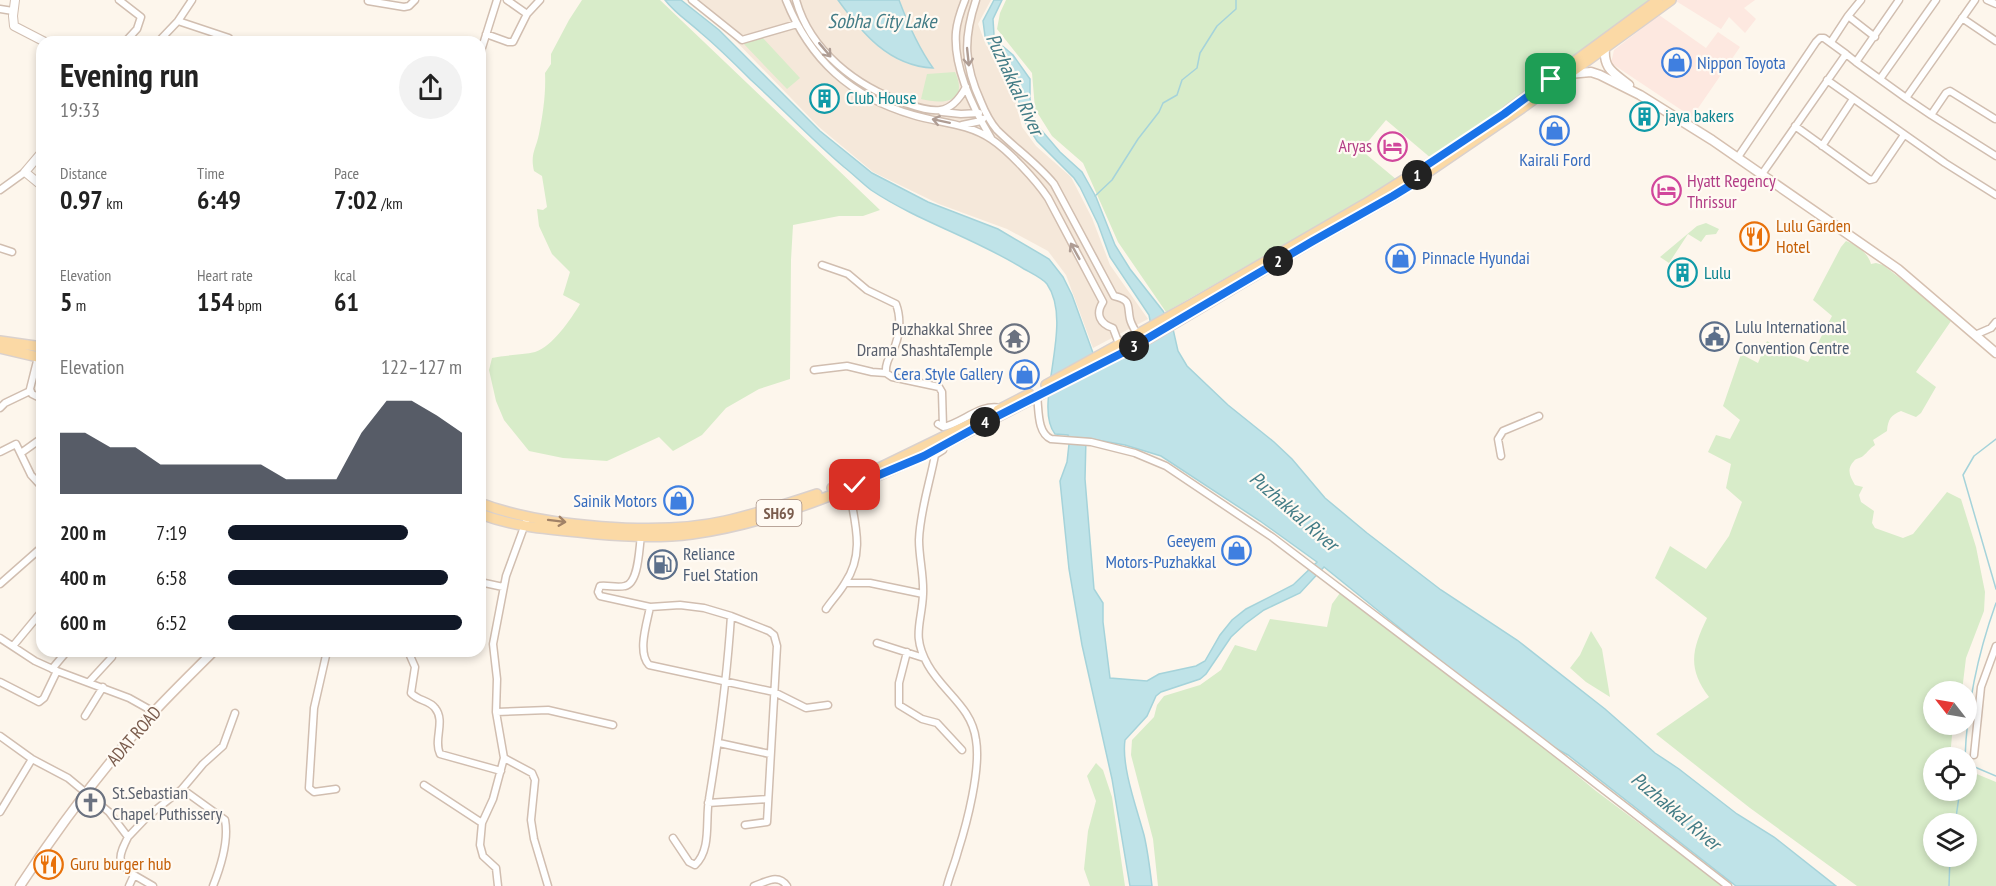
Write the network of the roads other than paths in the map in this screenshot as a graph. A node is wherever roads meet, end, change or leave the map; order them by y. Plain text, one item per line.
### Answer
1 (15, 0) edge
2 (119, 0) edge
3 (192, 0) edge
4 (415, 0) edge
5 (497, 0) edge
6 (507, 0) edge
7 (540, 0) edge
8 (693, 0) edge
9 (786, 0) edge
10 (796, 0) edge
11 (965, 0) edge
12 (976, 0) edge
13 (1658, 0) edge
14 (1671, 0) edge
15 (1861, 0) edge
16 (1899, 0) edge
17 (1936, 0) edge
18 (1976, 0) edge
19 (1987, 0) edge
20 (368, 1) edge
21 (1996, 4) edge
22 (0, 9) edge
23 (13, 11) junction
24 (528, 14) junction
25 (1848, 16) junction
26 (1962, 18) junction
27 (178, 21) junction
28 (797, 24) junction
29 (486, 34) joint
30 (131, 36) edge
31 (164, 36) edge
32 (223, 36) edge
33 (1875, 37) junction
34 (36, 38) edge
35 (1996, 40) edge
36 (1831, 42) junction
37 (1605, 47) junction
38 (1846, 54) junction
39 (1856, 62) junction
40 (1569, 74) junction
41 (1880, 79) junction
42 (1827, 80) junction
43 (966, 87) junction
44 (1640, 95) junction
45 (1906, 98) junction
46 (1853, 99) junction
47 (941, 112) junction
48 (978, 113) junction
49 (987, 115) junction
50 (1930, 115) junction
51 (1995, 119) edge
52 (981, 121) junction
53 (961, 125) junction
54 (1796, 126) junction
55 (1904, 135) junction
56 (991, 139) junction
57 (1822, 146) junction
58 (1996, 156) edge
59 (1738, 157) junction
60 (36, 159) edge
61 (25, 172) junction
62 (1762, 174) junction
63 (1417, 176) junction
64 (36, 181) edge
65 (0, 190) edge
66 (1996, 195) edge
67 (0, 248) edge
68 (12, 252) dead end
69 (822, 265) dead end
70 (1996, 322) edge
71 (1143, 334) junction
72 (1975, 335) junction
73 (0, 341) edge
74 (1119, 344) junction
75 (36, 346) edge
76 (0, 348) edge
77 (1996, 353) edge
78 (36, 357) edge
79 (1101, 359) junction
80 (36, 369) edge
81 (814, 370) dead end
82 (886, 373) junction
83 (30, 391) junction
84 (1037, 393) junction
85 (36, 395) edge
86 (0, 408) edge
87 (1001, 408) junction
88 (1013, 410) junction
89 (1539, 416) dead end
90 (36, 442) edge
91 (0, 452) edge
92 (21, 453) junction
93 (1501, 456) dead end
94 (36, 480) edge
95 (849, 488) junction
96 (486, 505) edge
97 (486, 516) edge
98 (528, 516) junction
99 (524, 527) junction
100 (641, 536) junction
101 (36, 551) edge
102 (486, 583) edge
103 (845, 583) junction
104 (0, 584) edge
105 (503, 587) junction
106 (923, 594) junction
107 (650, 607) junction
108 (826, 609) dead end
109 (731, 616) junction
110 (36, 618) edge
111 (0, 638) edge
112 (877, 643) dead end
113 (13, 646) junction
114 (1996, 646) edge
115 (907, 652) junction
116 (63, 657) edge
117 (112, 657) dead end
118 (208, 657) edge
119 (326, 657) edge
120 (411, 657) edge
121 (924, 658) junction
122 (55, 670) junction
123 (0, 682) edge
124 (89, 682) junction
125 (726, 682) junction
126 (103, 687) junction
127 (774, 692) junction
128 (828, 705) dead end
129 (154, 712) junction
130 (495, 712) junction
131 (235, 713) dead end
132 (85, 716) dead end
133 (613, 725) dead end
134 (0, 736) edge
135 (719, 742) junction
136 (1975, 747) edge
137 (962, 750) dead end
138 (770, 754) junction
139 (504, 758) junction
140 (32, 759) junction
141 (501, 771) junction
142 (424, 785) dead end
143 (182, 789) junction
144 (336, 789) dead end
145 (86, 794) junction
146 (768, 799) junction
147 (708, 803) junction
148 (0, 812) edge
149 (482, 823) junction
150 (745, 825) dead end
151 (128, 837) junction
152 (673, 838) dead end
153 (134, 875) junction
154 (20, 886) edge
155 (129, 886) edge
156 (153, 886) edge
157 (213, 886) edge
158 (498, 886) edge
159 (548, 886) edge
160 (754, 886) edge
161 (787, 886) edge
162 (947, 886) edge
163 (1728, 886) edge

1 - 23 street
2 - 30 street
3 - 27 street
4 - 20 street
5 - 29 street
6 - 24 street
7 - 24 street
8 - 28 street
9 - 28 street
10 -> 47 street
11 - 43 street
12 -> 49 street
13 - 63 main road
14 - 37 main road
15 - 25 street
16 - 33 street
17 - 41 street
18 - 26 street
19 - 21 street
22 - 23 street
23 - 34 street
24 - 29 street
25 - 33 street
25 - 36 street
26 - 35 street
26 - 45 street
27 - 31 street
27 - 32 street
53 -> 28 street
33 - 39 street
36 - 38 street
36 - 59 street
37 - 40 main road
37 - 44 main road
38 - 39 street
38 - 42 street
39 - 41 street
40 - 44 main road
40 - 63 main road
41 - 45 street
42 - 46 street
42 - 54 street
43 - 47 street
43 - 48 street
44 - 59 main road
45 - 50 street
46 - 55 street
46 - 57 street
47 - 48 street
48 - 49 street
48 - 52 street
49 - 52 street
49 - 71 street
50 - 51 street
50 - 58 street
52 - 53 street
52 - 56 street
53 - 56 street
54 - 57 street
54 - 62 street
55 - 57 street
55 - 66 street
74 -> 56 street
59 - 62 main road
60 - 61 street
61 - 64 street
61 - 65 street
62 - 72 main road
63 - 71 main road
67 - 68 street
69 - 82 street
70 - 72 street
71 - 74 main road
71 - 79 main road
72 - 77 main road
73 - 75 main road
74 - 79 main road
76 - 78 main road
79 - 84 main road
79 - 84 main road
80 - 83 street
81 - 82 street
82 - 87 street
83 - 85 street
83 - 86 street
84 - 87 main road
84 - 88 main road
84 - 163 street
98 -> 87 main road
88 - 95 main road, SH69
88 - 106 street
89 - 93 street
90 - 92 street
91 - 92 street
92 - 94 street
95 - 100 main road, SH69
95 - 103 street
96 - 98 main road
97 - 99 main road, SH69
98 - 99 street
99 - 100 main road, SH69
99 - 105 street
100 - 107 street
101 - 104 street
102 - 105 street
103 - 106 street
103 - 108 street
105 - 130 street
106 - 121 street
107 - 109 street
107 - 125 street
109 - 125 street
109 - 127 street
110 - 113 street
111 - 113 street
112 - 115 street
113 - 122 street
114 - 136 street
115 - 121 street
115 - 137 street
116 - 122 street
117 - 124 street
118 - 129 main road, ADAT ROAD
119 - 144 street
120 - 141 street
121 - 162 street
122 - 123 street
122 - 124 street
124 - 126 street
125 - 127 street
125 - 135 street
126 - 129 street
126 - 132 street
127 - 128 street
127 - 138 street
129 - 145 main road, ADAT ROAD
130 - 133 street
130 - 139 street
131 - 143 street
134 - 140 street
135 - 138 street
135 - 147 street
138 - 146 street
139 - 141 street
139 - 159 street
140 - 145 street
140 - 148 street
141 - 149 street
142 - 149 street
143 - 151 street
143 - 157 street
145 - 151 street
145 - 154 main road, ADAT ROAD
146 - 147 street
146 - 150 street
147 - 152 street
149 - 158 street
151 - 153 street
153 - 155 street
153 - 156 street
160 - 161 street

